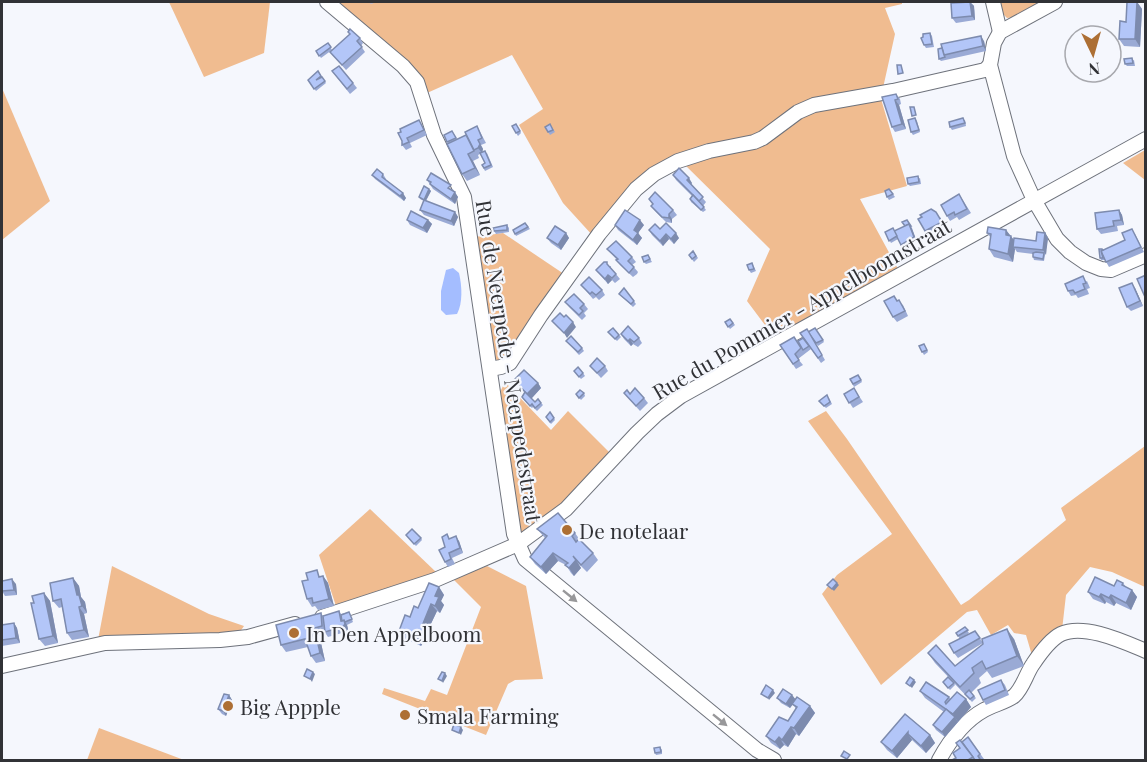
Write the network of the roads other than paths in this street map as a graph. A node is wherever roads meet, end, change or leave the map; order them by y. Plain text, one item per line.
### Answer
1 (327, 2) edge
2 (993, 2) edge
3 (1055, 2) edge
4 (1000, 32) junction
5 (990, 66) junction
6 (1146, 139) edge
7 (1034, 200) junction
8 (1146, 255) edge
9 (490, 369) junction
10 (518, 544) junction
11 (1146, 651) edge
12 (2, 666) edge
13 (774, 760) edge
14 (939, 760) edge

1 - 9 street, Rue de Neerpede - Neerpedestraat
2 - 4 street
3 - 4 street
4 - 5 street
5 - 7 street
5 - 9 street
6 - 7 street, Rue du Pommier - Appelboomstraat
7 - 8 street
7 - 10 street, Rue du Pommier - Appelboomstraat
9 - 10 street, Rue de Neerpede - Neerpedestraat
10 - 12 street, Rue du Pommier - Appelboomstraat
10 -> 13 street, Rue de Neerpede - Neerpedestraat
11 - 14 street

